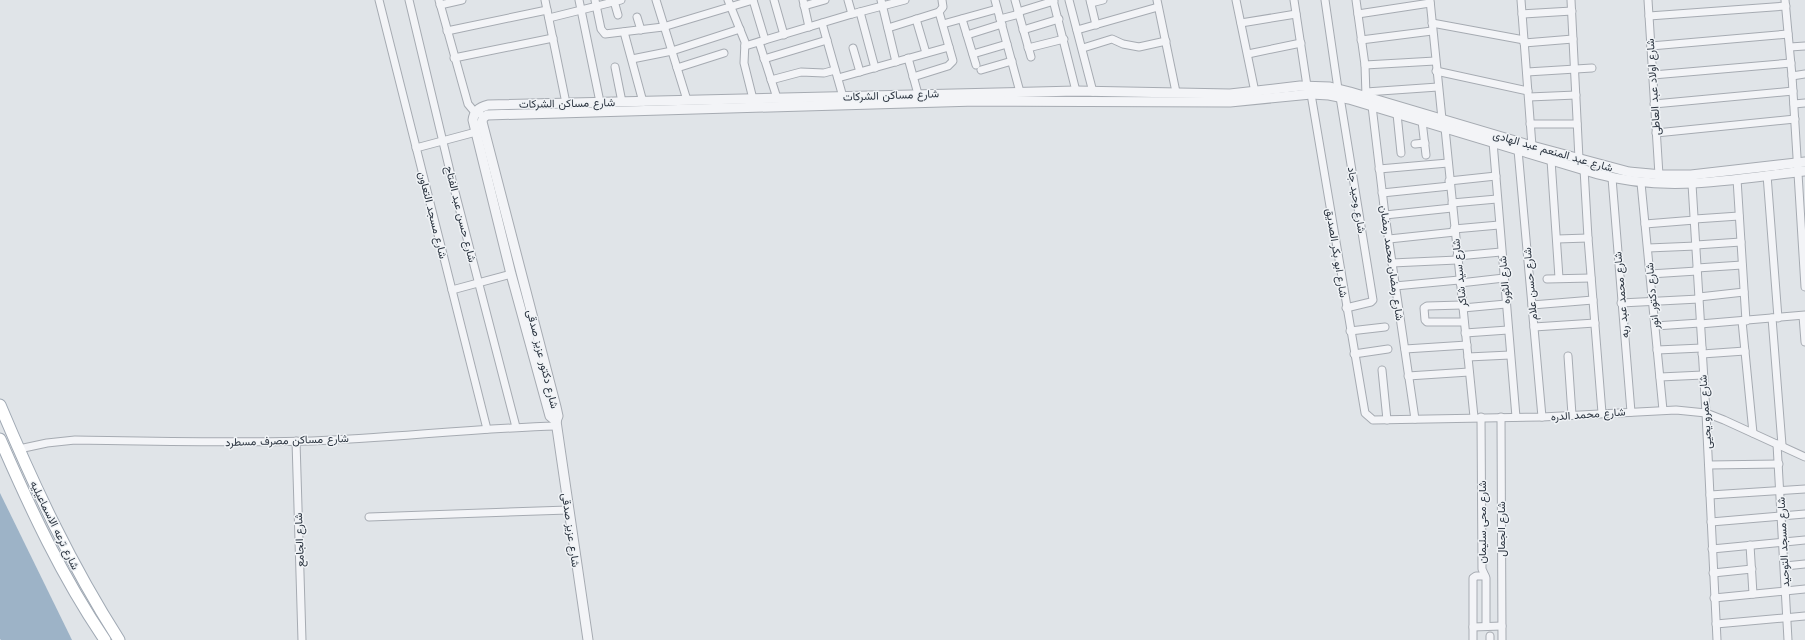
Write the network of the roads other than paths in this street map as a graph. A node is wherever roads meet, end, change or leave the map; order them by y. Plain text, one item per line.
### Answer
1 (379, 0) edge
2 (409, 0) edge
3 (462, 0) edge
4 (545, 0) edge
5 (579, 0) edge
6 (618, 0) edge
7 (656, 0) edge
8 (728, 0) edge
9 (753, 0) edge
10 (774, 0) edge
11 (825, 0) edge
12 (848, 0) edge
13 (905, 0) edge
14 (942, 0) edge
15 (995, 0) edge
16 (1015, 0) edge
17 (1054, 0) edge
18 (1069, 0) edge
19 (1103, 0) edge
20 (1236, 0) edge
21 (1294, 0) edge
22 (1325, 0) edge
23 (1356, 0) edge
24 (1521, 0) edge
25 (1571, 0) edge
26 (1648, 0) edge
27 (440, 2) edge
28 (1090, 2) edge
29 (1430, 2) edge
30 (596, 3) edge
31 (804, 3) edge
32 (881, 3) edge
33 (1786, 3) edge
34 (1157, 4) edge
35 (730, 8) junction
36 (581, 9) junction
37 (997, 9) junction
38 (862, 11) junction
39 (1572, 11) junction
40 (939, 12) junction
41 (1019, 13) junction
42 (548, 14) junction
43 (852, 14) junction
44 (1296, 14) junction
45 (1358, 14) junction
46 (1522, 14) junction
47 (618, 15) dead end
48 (1649, 16) junction
49 (637, 17) dead end
50 (916, 19) junction
51 (962, 19) junction
52 (1059, 19) junction
53 (1001, 22) junction
54 (822, 23) junction
55 (1241, 23) junction
56 (1432, 23) junction
57 (942, 24) junction
58 (1096, 24) junction
59 (663, 27) junction
60 (810, 27) junction
61 (888, 28) junction
62 (740, 29) junction
63 (641, 30) junction
64 (1023, 30) junction
65 (1078, 30) junction
66 (1432, 31) junction
67 (447, 32) junction
68 (624, 32) junction
69 (1788, 34) junction
70 (784, 35) junction
71 (967, 35) junction
72 (553, 38) junction
73 (1573, 38) junction
74 (1064, 39) junction
75 (826, 40) junction
76 (1361, 40) junction
77 (762, 41) junction
78 (1166, 41) junction
79 (1524, 41) junction
80 (1301, 43) junction
81 (1007, 44) junction
82 (745, 46) junction
83 (949, 46) junction
84 (1651, 46) junction
85 (1805, 46) edge
86 (1790, 47) junction
87 (853, 48) dead end
88 (1028, 48) junction
89 (1083, 48) junction
90 (672, 51) junction
91 (724, 53) dead end
92 (926, 53) junction
93 (973, 54) junction
94 (1248, 54) junction
95 (1031, 57) dead end
96 (454, 58) junction
97 (908, 58) junction
98 (632, 59) junction
99 (764, 59) junction
100 (1012, 61) junction
101 (1435, 61) junction
102 (896, 62) junction
103 (1791, 63) junction
104 (1365, 65) junction
105 (615, 67) dead end
106 (877, 67) junction
107 (677, 68) junction
108 (1592, 68) dead end
109 (1575, 69) junction
110 (835, 70) junction
111 (1436, 71) junction
112 (860, 72) junction
113 (1527, 72) junction
114 (1805, 74) edge
115 (1652, 75) junction
116 (1792, 76) junction
117 (913, 77) junction
118 (838, 78) junction
119 (770, 80) junction
120 (1438, 86) junction
121 (1309, 90) junction
122 (1076, 91) junction
123 (1793, 91) junction
124 (1020, 92) junction
125 (1093, 92) junction
126 (1176, 92) junction
127 (1255, 92) junction
128 (1339, 93) junction
129 (918, 94) junction
130 (1366, 94) junction
131 (1528, 94) junction
132 (1576, 95) junction
133 (843, 97) junction
134 (976, 97) junction
135 (777, 98) junction
136 (753, 99) junction
137 (687, 100) junction
138 (600, 102) junction
139 (622, 102) junction
140 (643, 102) junction
141 (1805, 103) edge
142 (1654, 104) junction
143 (1794, 104) junction
144 (1372, 106) junction
145 (567, 108) junction
146 (476, 112) junction
147 (1397, 114) junction
148 (487, 115) junction
149 (1442, 119) junction
150 (1795, 119) junction
151 (1422, 121) junction
152 (1530, 124) junction
153 (1577, 124) junction
154 (1445, 128) junction
155 (476, 132) junction
156 (1656, 133) junction
157 (444, 141) junction
158 (1493, 142) junction
159 (1425, 143) junction
160 (1415, 144) dead end
161 (1532, 146) junction
162 (416, 148) junction
163 (1518, 150) junction
164 (1400, 153) dead end
165 (1426, 155) dead end
166 (1579, 159) junction
167 (1551, 160) junction
168 (1448, 163) junction
169 (1801, 167) edge
170 (1379, 169) junction
171 (1584, 169) junction
172 (1659, 175) junction
173 (1767, 175) junction
174 (1496, 176) junction
175 (1612, 178) junction
176 (1737, 179) junction
177 (1641, 183) junction
178 (1450, 184) junction
179 (1692, 184) junction
180 (1382, 193) junction
181 (1497, 199) junction
182 (1452, 206) junction
183 (1385, 215) junction
184 (1739, 216) junction
185 (1695, 220) junction
186 (1645, 224) junction
187 (1499, 225) junction
188 (1454, 231) junction
189 (1588, 238) junction
190 (1389, 239) junction
191 (1557, 239) junction
192 (1741, 242) junction
193 (1696, 246) junction
194 (1648, 248) junction
195 (1502, 252) junction
196 (1457, 258) junction
197 (1392, 263) junction
198 (1742, 265) junction
199 (1697, 269) junction
200 (511, 274) junction
201 (1650, 274) junction
202 (1504, 278) junction
203 (1560, 278) junction
204 (1591, 278) junction
205 (1547, 279) dead end
206 (1460, 281) junction
207 (479, 283) junction
208 (1396, 286) junction
209 (1805, 287) edge
210 (452, 290) junction
211 (1744, 292) junction
212 (1699, 298) junction
213 (1593, 300) junction
214 (1380, 301) dead end
215 (1653, 301) junction
216 (1371, 302) junction
217 (1621, 303) junction
218 (1506, 304) junction
219 (1532, 305) junction
220 (1462, 306) junction
221 (1346, 308) junction
222 (1804, 316) edge
223 (1775, 318) junction
224 (1744, 321) junction
225 (1464, 322) junction
226 (1595, 323) junction
227 (1700, 324) junction
228 (1385, 326) dead end
229 (1655, 326) junction
230 (1534, 327) junction
231 (1508, 330) junction
232 (1350, 331) junction
233 (1466, 333) junction
234 (1805, 342) edge
235 (1467, 345) junction
236 (1388, 348) dead end
237 (1405, 348) junction
238 (1657, 350) junction
239 (1702, 351) junction
240 (1745, 351) junction
241 (1354, 354) junction
242 (1510, 355) junction
243 (1568, 356) dead end
244 (1468, 357) junction
245 (1382, 370) dead end
246 (1469, 372) junction
247 (1703, 375) junction
248 (1408, 376) junction
249 (1660, 377) junction
250 (0, 405) edge
251 (1663, 410) junction
252 (1631, 412) junction
253 (1365, 413) joint
254 (1706, 413) junction
255 (1602, 414) junction
256 (1572, 415) junction
257 (1477, 417) junction
258 (1501, 417) junction
259 (1516, 417) junction
260 (1542, 417) junction
261 (1415, 419) junction
262 (1387, 420) junction
263 (556, 423) junction
264 (516, 427) junction
265 (487, 429) junction
266 (1753, 433) junction
267 (0, 439) edge
268 (296, 441) junction
269 (1779, 444) junction
270 (18, 449) junction
271 (1805, 457) edge
272 (1779, 464) junction
273 (1708, 465) junction
274 (1805, 488) edge
275 (1780, 490) junction
276 (1710, 495) junction
277 (568, 510) junction
278 (1805, 514) edge
279 (1781, 516) junction
280 (369, 517) dead end
281 (1711, 522) junction
282 (1805, 540) edge
283 (1783, 542) junction
284 (1750, 545) junction
285 (1712, 548) junction
286 (1805, 564) edge
287 (1785, 566) junction
288 (1752, 569) junction
289 (1713, 573) junction
290 (1485, 576) junction
291 (1805, 589) edge
292 (1786, 591) junction
293 (1753, 594) junction
294 (1714, 598) junction
295 (1805, 616) edge
296 (1787, 617) junction
297 (1716, 624) junction
298 (1486, 626) junction
299 (1502, 626) junction
300 (1473, 627) junction
301 (105, 640) edge
302 (119, 640) edge
303 (302, 640) edge
304 (588, 640) edge
305 (1474, 640) edge
306 (1502, 640) edge
307 (1717, 640) edge
308 (1788, 640) edge

1 - 162 street, شارع مسجد التعاون
2 - 157 street, شارع حسن عبد الفتاح
3 - 27 street
4 - 42 street
5 - 36 street
6 - 30 street
6 - 47 street
7 - 59 street
8 - 35 street
9 - 35 street
9 - 77 street
10 - 70 street
11 - 31 street
12 - 43 street
13 - 32 street
14 - 40 street
15 - 37 street
16 - 41 street
17 - 41 street
17 - 52 street
18 - 65 street
19 - 28 street
20 - 55 street
21 - 44 street, شارع ابو بكر الصديق
22 - 128 street, شارع وحيد جاد
23 - 45 street
24 - 46 street
25 - 39 street
26 - 48 street, شارع اولاد عبد العاطى
27 - 67 street
28 - 58 street
29 - 45 street
29 - 56 street
30 - 36 street
30 - 68 street
31 - 60 street
32 - 38 street
32 - 61 street
33 - 48 street
33 - 69 street
34 - 58 street
34 - 78 street
35 - 59 street
35 - 62 street
36 - 42 street
36 - 138 street
37 - 51 street
37 - 53 street
38 - 43 street
38 - 106 street
39 - 46 street
39 - 73 street
40 - 50 street
40 - 57 street
41 - 53 street
41 - 64 street
42 - 67 street
42 - 72 street
43 - 54 street
44 - 55 street
44 - 80 street, شارع ابو بكر الصديق
45 - 76 street
46 - 79 street
48 - 84 street, شارع اولاد عبد العاطى
49 - 63 street
50 - 61 street
50 - 92 street
51 - 57 street
51 - 71 street
52 - 64 street
52 - 74 street
53 - 71 street
53 - 81 street
54 - 60 street
54 - 75 street
55 - 94 street
56 - 66 street
56 - 79 street
57 - 83 street
58 - 65 street
59 - 63 street
59 - 90 street
60 - 70 street
61 - 102 street
62 - 82 street
62 - 90 street
63 - 68 street
64 - 88 street
65 - 89 street
66 - 76 street
66 - 101 street
67 - 96 street
68 - 98 street
69 - 84 street
69 - 86 street
70 - 77 street
71 - 93 street
72 - 96 street
72 - 145 street
73 - 79 street
73 - 109 street
74 - 88 street
74 - 122 street
75 - 99 street
75 - 110 street
76 - 104 street
77 - 82 street
77 - 99 street
78 - 89 street
78 - 126 street
79 - 113 street
80 - 94 street
80 - 121 street, شارع ابو بكر الصديق
81 - 93 street
81 - 100 street
82 - 136 street
83 - 92 street
83 - 117 street
84 - 115 street, شارع اولاد عبد العاطى
85 - 86 street
86 - 103 street
87 - 112 street
88 - 95 street
89 - 125 street
90 - 98 street
90 - 107 street
91 - 107 street
92 - 97 street
93 - 100 street
94 - 127 street
96 - 146 street
97 - 102 street
97 - 117 street
98 - 140 street
99 - 119 street
100 - 124 street
101 - 104 street
101 - 111 street
102 - 106 street
103 - 115 street
103 - 116 street
104 - 130 street
105 - 139 street
106 - 112 street
107 - 137 street
108 - 109 street
109 - 113 street
109 - 132 street
110 - 118 street
110 - 119 street
111 - 120 street
111 - 131 street
112 - 118 street
113 - 131 street
114 - 116 street
115 - 142 street, شارع اولاد عبد العاطى
116 - 123 street
117 - 129 street
118 - 133 street
119 - 135 street
120 - 130 street
120 - 149 street
121 - 127 street, شارع مساكن الشركات
121 - 128 street, شارع عبد المنعم عبد الهادى
121 - 134 street, شارع مساكن الشركات
121 - 221 street, شارع ابو بكر الصديق
122 - 124 street, شارع مساكن الشركات
122 - 125 street, شارع مساكن الشركات
123 - 142 street
123 - 143 street
124 - 134 street, شارع مساكن الشركات
125 - 126 street, شارع مساكن الشركات
126 - 127 street, شارع مساكن الشركات
128 - 130 street, شارع عبد المنعم عبد الهادى
128 - 144 street, شارع عبد المنعم عبد الهادى
128 - 216 street, شارع وحيد جاد
129 - 133 street, شارع مساكن الشركات
129 - 134 street, شارع مساكن الشركات
130 - 149 street, شارع عبد المنعم عبد الهادى
131 - 132 street
131 - 152 street
132 - 153 street
133 - 135 street, شارع مساكن الشركات
134 - 145 street, شارع مساكن الشركات
135 - 136 street, شارع مساكن الشركات
136 - 137 street, شارع مساكن الشركات
137 - 140 street, شارع مساكن الشركات
138 - 139 street, شارع مساكن الشركات
138 - 145 street, شارع مساكن الشركات
139 - 140 street, شارع مساكن الشركات
141 - 143 street
142 - 156 street, شارع اولاد عبد العاطى
143 - 150 street
144 - 147 street, شارع عبد المنعم عبد الهادى
144 - 170 street, شارع رمضان محمد رمضان
145 - 146 street, شارع مساكن الشركات
145 - 148 street, شارع مساكن الشركات
146 - 148 street
146 - 155 street, شارع دكتور عزيز صدقى
147 - 151 street, شارع عبد المنعم عبد الهادى
147 - 164 street
148 - 263 street, شارع دكتور عزيز صدقى
149 - 161 street, شارع عبد المنعم عبد الهادى
150 - 156 street
150 - 169 street
151 - 154 street, شارع عبد المنعم عبد الهادى
151 - 159 street
152 - 153 street
152 - 161 street
153 - 166 street
154 - 158 street, شارع عبد المنعم عبد الهادى
154 - 168 street, شارع سيد شاكر
155 - 157 street
155 - 200 street, شارع دكتور عزيز صدقى
156 - 172 street, شارع اولاد عبد العاطى
157 - 162 street
157 - 207 street, شارع حسن عبد الفتاح
158 - 163 street, شارع عبد المنعم عبد الهادى
158 - 174 street, شارع الثوره
159 - 160 street
159 - 165 street
161 - 166 street, شارع عبد المنعم عبد الهادى
162 - 210 street, شارع مسجد التعاون
163 - 167 street, شارع عبد المنعم عبد الهادى
163 - 219 street, شارع حسن علام
166 - 172 street, شارع عبد المنعم عبد الهادى
167 - 171 street, شارع عبد المنعم عبد الهادى
167 - 191 street
168 - 170 street
168 - 178 street, شارع سيد شاكر
169 - 172 street, شارع عبد المنعم عبد الهادى
169 - 173 street, شارع عبد المنعم عبد الهادى
169 - 209 street
170 - 180 street, شارع رمضان محمد رمضان
171 - 175 street, شارع عبد المنعم عبد الهادى
171 - 189 street
173 - 176 street, شارع عبد المنعم عبد الهادى
173 - 223 street, شارع مسجد التوحيد
174 - 178 street
174 - 181 street, شارع الثوره
175 - 177 street, شارع عبد المنعم عبد الهادى
175 - 217 street, شارع محمد عبد ربه
176 - 179 street, شارع عبد المنعم عبد الهادى
176 - 184 street
177 - 179 street, شارع عبد المنعم عبد الهادى
177 - 186 street, شارع دكتور انور
178 - 180 street
178 - 182 street, شارع سيد شاكر
179 - 185 street, شارع عمرو يحيى
180 - 183 street, شارع رمضان محمد رمضان
181 - 182 street
181 - 187 street, شارع الثوره
182 - 183 street
182 - 188 street, شارع سيد شاكر
183 - 190 street, شارع رمضان محمد رمضان
184 - 185 street
184 - 192 street
185 - 186 street
185 - 193 street, شارع عمرو يحيى
186 - 194 street, شارع دكتور انور
187 - 188 street
187 - 195 street, شارع الثوره
188 - 190 street
188 - 196 street, شارع سيد شاكر
189 - 191 street
189 - 204 street
190 - 197 street, شارع رمضان محمد رمضان
191 - 203 street
192 - 193 street
192 - 198 street
193 - 194 street
193 - 199 street, شارع عمرو يحيى
194 - 201 street, شارع دكتور انور
195 - 196 street
195 - 202 street, شارع الثوره
196 - 197 street
196 - 206 street, شارع سيد شاكر
197 - 208 street, شارع رمضان محمد رمضان
198 - 199 street
198 - 211 street
199 - 201 street
199 - 212 street, شارع عمرو يحيى
200 - 207 street
200 - 263 street, شارع دكتور عزيز صدقى
201 - 215 street, شارع دكتور انور
202 - 206 street
202 - 218 street, شارع الثوره
203 - 204 street
203 - 205 street
204 - 213 street
206 - 208 street
206 - 220 street, شارع سيد شاكر
207 - 210 street
207 - 264 street, شارع حسن عبد الفتاح
208 - 237 street, شارع رمضان محمد رمضان
210 - 265 street, شارع مسجد التعاون
211 - 212 street
211 - 224 street
212 - 215 street
212 - 227 street, شارع عمرو يحيى
213 - 219 street
213 - 226 street
214 - 216 street
215 - 217 street
215 - 229 street, شارع دكتور انور
216 - 221 street
217 - 252 street, شارع محمد عبد ربه
218 - 220 street
218 - 231 street, شارع الثوره
219 - 230 street, شارع حسن علام
220 - 225 street, شارع سيد شاكر
220 - 225 street
221 - 232 street, شارع ابو بكر الصديق
222 - 223 street
222 - 234 street
223 - 224 street
223 - 269 street, شارع مسجد التوحيد
224 - 227 street
224 - 240 street
225 - 233 street, شارع سيد شاكر
226 - 230 street
226 - 255 street
227 - 229 street
227 - 239 street, شارع عمرو يحيى
228 - 232 street
229 - 238 street, شارع دكتور انور
230 - 260 street, شارع حسن علام
231 - 233 street
231 - 242 street, شارع الثوره
232 - 241 street, شارع ابو بكر الصديق
233 - 235 street, شارع سيد شاكر
235 - 237 street
235 - 244 street, شارع سيد شاكر
236 - 241 street
237 - 248 street, شارع رمضان محمد رمضان
238 - 239 street
238 - 249 street, شارع دكتور انور
239 - 240 street
239 - 247 street, شارع عمرو يحيى
240 - 266 street
241 - 253 street, شارع ابو بكر الصديق
242 - 244 street
242 - 259 street, شارع الثوره
243 - 256 street
244 - 246 street, شارع سيد شاكر
245 - 262 street
246 - 248 street
246 - 257 street, شارع سيد شاكر
247 - 249 street
247 - 254 street, شارع عمرو يحيى
248 - 261 street, شارع رمضان محمد رمضان
249 - 251 street, شارع دكتور انور
250 - 270 main road, شارع ترعه الاسماعيليه
251 - 252 street, شارع محمد الدره
251 - 254 street, شارع محمد الدره
252 - 255 street, شارع محمد الدره
253 - 262 street, شارع محمد الدره
254 - 266 street, شارع محمد الدره
254 - 273 street, شارع عمرو يحيى
255 - 256 street, شارع محمد الدره
256 - 260 street, شارع محمد الدره
257 - 258 street, شارع محمد الدره
257 - 261 street, شارع محمد الدره
257 - 290 street, شارع محى سليمان
258 - 259 street, شارع محمد الدره
258 - 299 street, شارع الجمال
259 - 260 street, شارع محمد الدره
261 - 262 street, شارع محمد الدره
263 - 264 street, شارع مساكن مصرف مسطرد
263 - 277 street, شارع عزيز صدقى
264 - 265 street, شارع مساكن مصرف مسطرد
265 - 268 street, شارع مساكن مصرف مسطرد
266 - 269 street, شارع محمد الدره
267 - 301 main road, شارع ترعه الاسماعيليه
268 - 270 street, شارع مساكن مصرف مسطرد
268 - 303 street, شارع الجامع
269 - 271 street, شارع محمد الدره
269 - 272 street, شارع مسجد التوحيد
270 - 302 main road, شارع ترعه الاسماعيليه
272 - 273 street
272 - 275 street, شارع مسجد التوحيد
273 - 276 street, شارع عمرو يحيى
274 - 275 street
275 - 276 street
275 - 279 street, شارع مسجد التوحيد
276 - 281 street, شارع عمرو يحيى
277 - 280 street
277 - 304 street, شارع عزيز صدقى
278 - 279 street
279 - 281 street
279 - 283 street, شارع مسجد التوحيد
281 - 285 street, شارع عمرو يحيى
282 - 283 street
283 - 284 street
283 - 287 street, شارع مسجد التوحيد
284 - 285 street
284 - 288 street
285 - 289 street, شارع عمرو يحيى
286 - 287 street
287 - 292 street, شارع مسجد التوحيد
288 - 289 street
288 - 293 street
289 - 294 street, شارع عمرو يحيى
290 - 298 street, شارع محى سليمان
290 - 300 street
291 - 292 street
292 - 293 street
292 - 296 street, شارع مسجد التوحيد
293 - 294 street
294 - 297 street, شارع عمرو يحيى
295 - 296 street
296 - 297 street
296 - 308 street, شارع مسجد التوحيد
297 - 307 street, شارع عمرو يحيى
298 - 299 street
298 - 300 street
299 - 306 street, شارع الجمال
300 - 305 street

